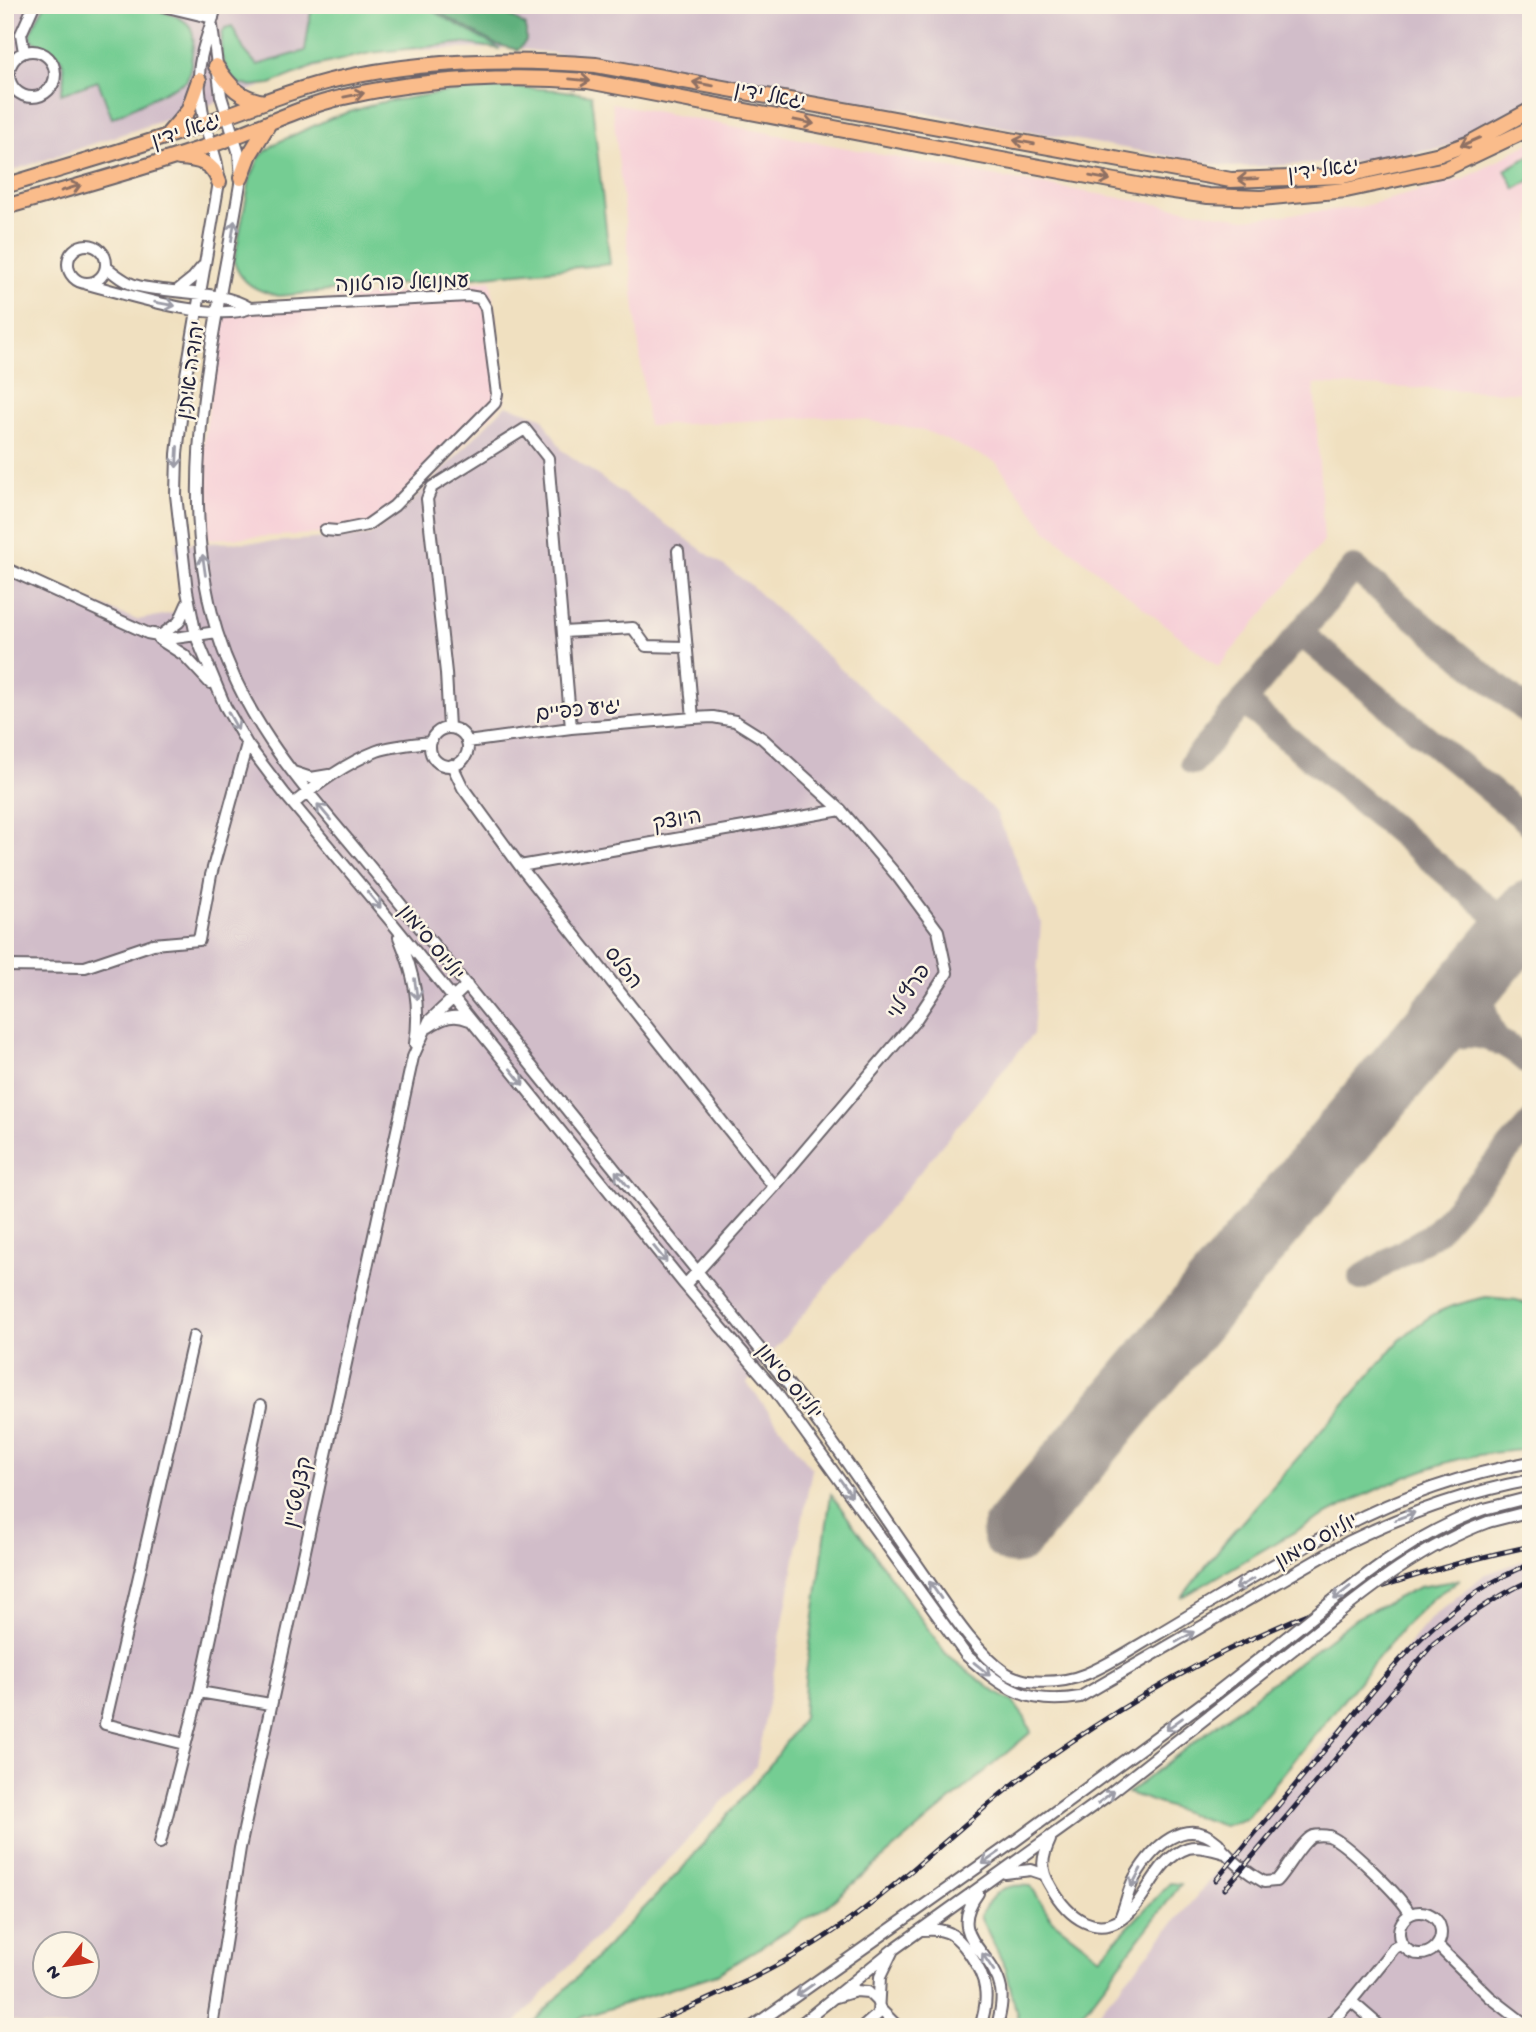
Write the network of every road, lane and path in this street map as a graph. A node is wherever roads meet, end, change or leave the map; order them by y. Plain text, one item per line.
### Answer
1 (34, 5) edge
2 (159, 5) edge
3 (216, 5) edge
4 (213, 22) junction
5 (24, 52) junction
6 (216, 66) junction
7 (199, 80) junction
8 (266, 102) junction
9 (1531, 110) edge
10 (227, 116) junction
11 (271, 122) junction
12 (205, 123) junction
13 (1531, 128) edge
14 (234, 137) junction
15 (162, 138) junction
16 (212, 145) junction
17 (170, 158) junction
18 (241, 177) junction
19 (219, 182) junction
20 (5, 186) edge
21 (5, 207) edge
22 (204, 265) junction
23 (106, 267) junction
24 (88, 284) junction
25 (178, 290) junction
26 (199, 295) junction
27 (220, 298) junction
28 (250, 308) junction
29 (196, 309) junction
30 (218, 313) junction
31 (325, 530) dead end
32 (678, 551) dead end
33 (5, 568) edge
34 (187, 591) junction
35 (217, 632) junction
36 (563, 632) junction
37 (147, 633) junction
38 (160, 636) junction
39 (196, 636) junction
40 (686, 647) junction
41 (220, 695) junction
42 (693, 718) junction
43 (449, 728) junction
44 (571, 728) junction
45 (431, 742) junction
46 (467, 742) junction
47 (247, 744) junction
48 (452, 765) junction
49 (291, 771) junction
50 (335, 774) junction
51 (308, 792) junction
52 (293, 804) junction
53 (841, 810) junction
54 (520, 866) junction
55 (394, 925) junction
56 (5, 966) edge
57 (467, 985) junction
58 (452, 998) junction
59 (473, 1023) junction
60 (424, 1031) junction
61 (413, 1057) junction
62 (774, 1187) junction
63 (716, 1251) junction
64 (683, 1255) junction
65 (698, 1272) junction
66 (685, 1285) junction
67 (717, 1295) junction
68 (194, 1336) dead end
69 (261, 1405) dead end
70 (1531, 1462) edge
71 (1531, 1480) edge
72 (1531, 1497) edge
73 (1531, 1511) edge
74 (199, 1692) junction
75 (270, 1704) junction
76 (185, 1744) junction
77 (1051, 1837) junction
78 (160, 1843) dead end
79 (1225, 1853) junction
80 (1000, 1874) junction
81 (1043, 1874) junction
82 (982, 1886) junction
83 (1410, 1914) junction
84 (1120, 1919) junction
85 (921, 1930) junction
86 (1402, 1944) junction
87 (1437, 1945) junction
88 (894, 1949) junction
89 (830, 1999) junction
90 (1351, 2001) junction
91 (880, 2009) junction
92 (978, 2025) edge
93 (754, 2026) edge
94 (212, 2027) edge
95 (797, 2027) edge
96 (863, 2027) edge
97 (898, 2027) edge
98 (997, 2027) edge
99 (1327, 2027) edge
100 (1381, 2027) edge
101 (1529, 2027) edge

1 - 5 street
2 - 4 street
3 - 4 street
4 - 6 street, יהודה איתין
4 - 7 street, יהודה איתין
5 - 5 street
6 - 8 main road
6 - 10 street, יהודה איתין
7 - 12 street, יהודה איתין
7 - 15 main road
9 -> 8 main road, יגאל ידין
8 - 10 main road, יגאל ידין
10 - 12 main road, יגאל ידין
10 - 14 street, יהודה איתין
11 -> 13 main road, יגאל ידין
11 - 14 main road, יגאל ידין
11 - 18 main road
12 - 15 main road, יגאל ידין
12 - 16 street, יהודה איתין
14 - 16 main road, יגאל ידין
14 - 18 street, יהודה איתין
15 - 20 main road, יגאל ידין
16 - 17 main road, יגאל ידין
16 - 19 street, יהודה איתין
17 - 19 main road
21 -> 17 main road, יגאל ידין
27 -> 18 street, יהודה איתין
19 - 22 street, יהודה איתין
22 - 25 street
22 - 26 street, יהודה איתין
23 - 24 street
23 - 24 street
23 - 25 street, עמנואל פורטונה
24 -> 29 street, עמנואל פורטונה
25 - 26 street, עמנואל פורטונה
26 - 27 street, עמנואל פורטונה
26 - 29 street, יהודה איתין
27 - 28 street, עמנואל פורטונה
27 - 30 street, יהודה איתין
28 - 30 street, עמנואל פורטונה
28 - 31 street, עמנואל פורטונה
29 - 30 street, עמנואל פורטונה
29 -> 34 street, יהודה איתין
35 -> 30 street, יהודה איתין
32 - 40 street
33 - 37 street
34 - 38 street
34 - 39 street, יהודה איתין
35 - 39 street
35 - 49 street, יוליוס סימון
36 - 40 street
36 - 43 street
36 - 44 street
37 - 38 street
37 - 41 street
38 - 39 street
39 - 41 street, יוליוס סימון
40 - 42 street
41 -> 47 street, יוליוס סימון
42 - 44 street, יגיע כפיים
42 - 53 street, פרץ לוי
43 - 45 street
43 - 46 street
44 - 46 street, יגיע כפיים
45 - 48 street
45 - 50 street
46 - 48 street
47 - 52 street, יוליוס סימון
47 - 56 street
48 - 54 street, הפלס
49 - 50 street
49 - 51 street, יוליוס סימון
50 - 51 street
51 - 52 street
57 -> 51 street, יוליוס סימון
52 -> 55 street, יוליוס סימון
53 - 54 street, היוצק
53 - 62 street, פרץ לוי
54 - 62 street, הפלס
55 - 58 street, יוליוס סימון
55 -> 61 street
57 - 58 street, קצנשטיין
64 -> 57 street, יוליוס סימון
58 - 59 street, יוליוס סימון
58 - 60 street, קצנשטיין
59 - 60 street
59 -> 66 street, יוליוס סימון
60 - 61 street, קצנשטיין
61 - 75 street, קצנשטיין
62 - 63 street, פרץ לוי
63 - 64 street
63 - 65 street, פרץ לוי
63 - 67 street
64 - 65 street, יוליוס סימון
65 - 66 street, פרץ לוי
65 - 67 street, יוליוס סימון
66 -> 71 street, יוליוס סימון
70 -> 67 street, יוליוס סימון
68 - 76 street
69 - 74 street
72 -> 93 street, bridge
77 -> 73 street, bridge
74 - 75 street
74 - 76 street
75 - 94 street, קצנשטיין
76 - 78 street
77 - 80 street
77 - 81 street
79 - 83 street
79 - 84 street
79 -> 84 street
80 - 81 street
80 - 82 street
81 - 84 street
82 - 85 street
98 -> 82 street
83 - 86 street
83 - 87 street
85 - 88 street
85 - 92 street
86 - 87 street
86 - 90 street
87 - 101 street
88 - 89 street
88 - 91 street
89 - 91 street
89 - 95 street
90 - 99 street
90 - 100 street
91 - 96 street
91 - 97 street

